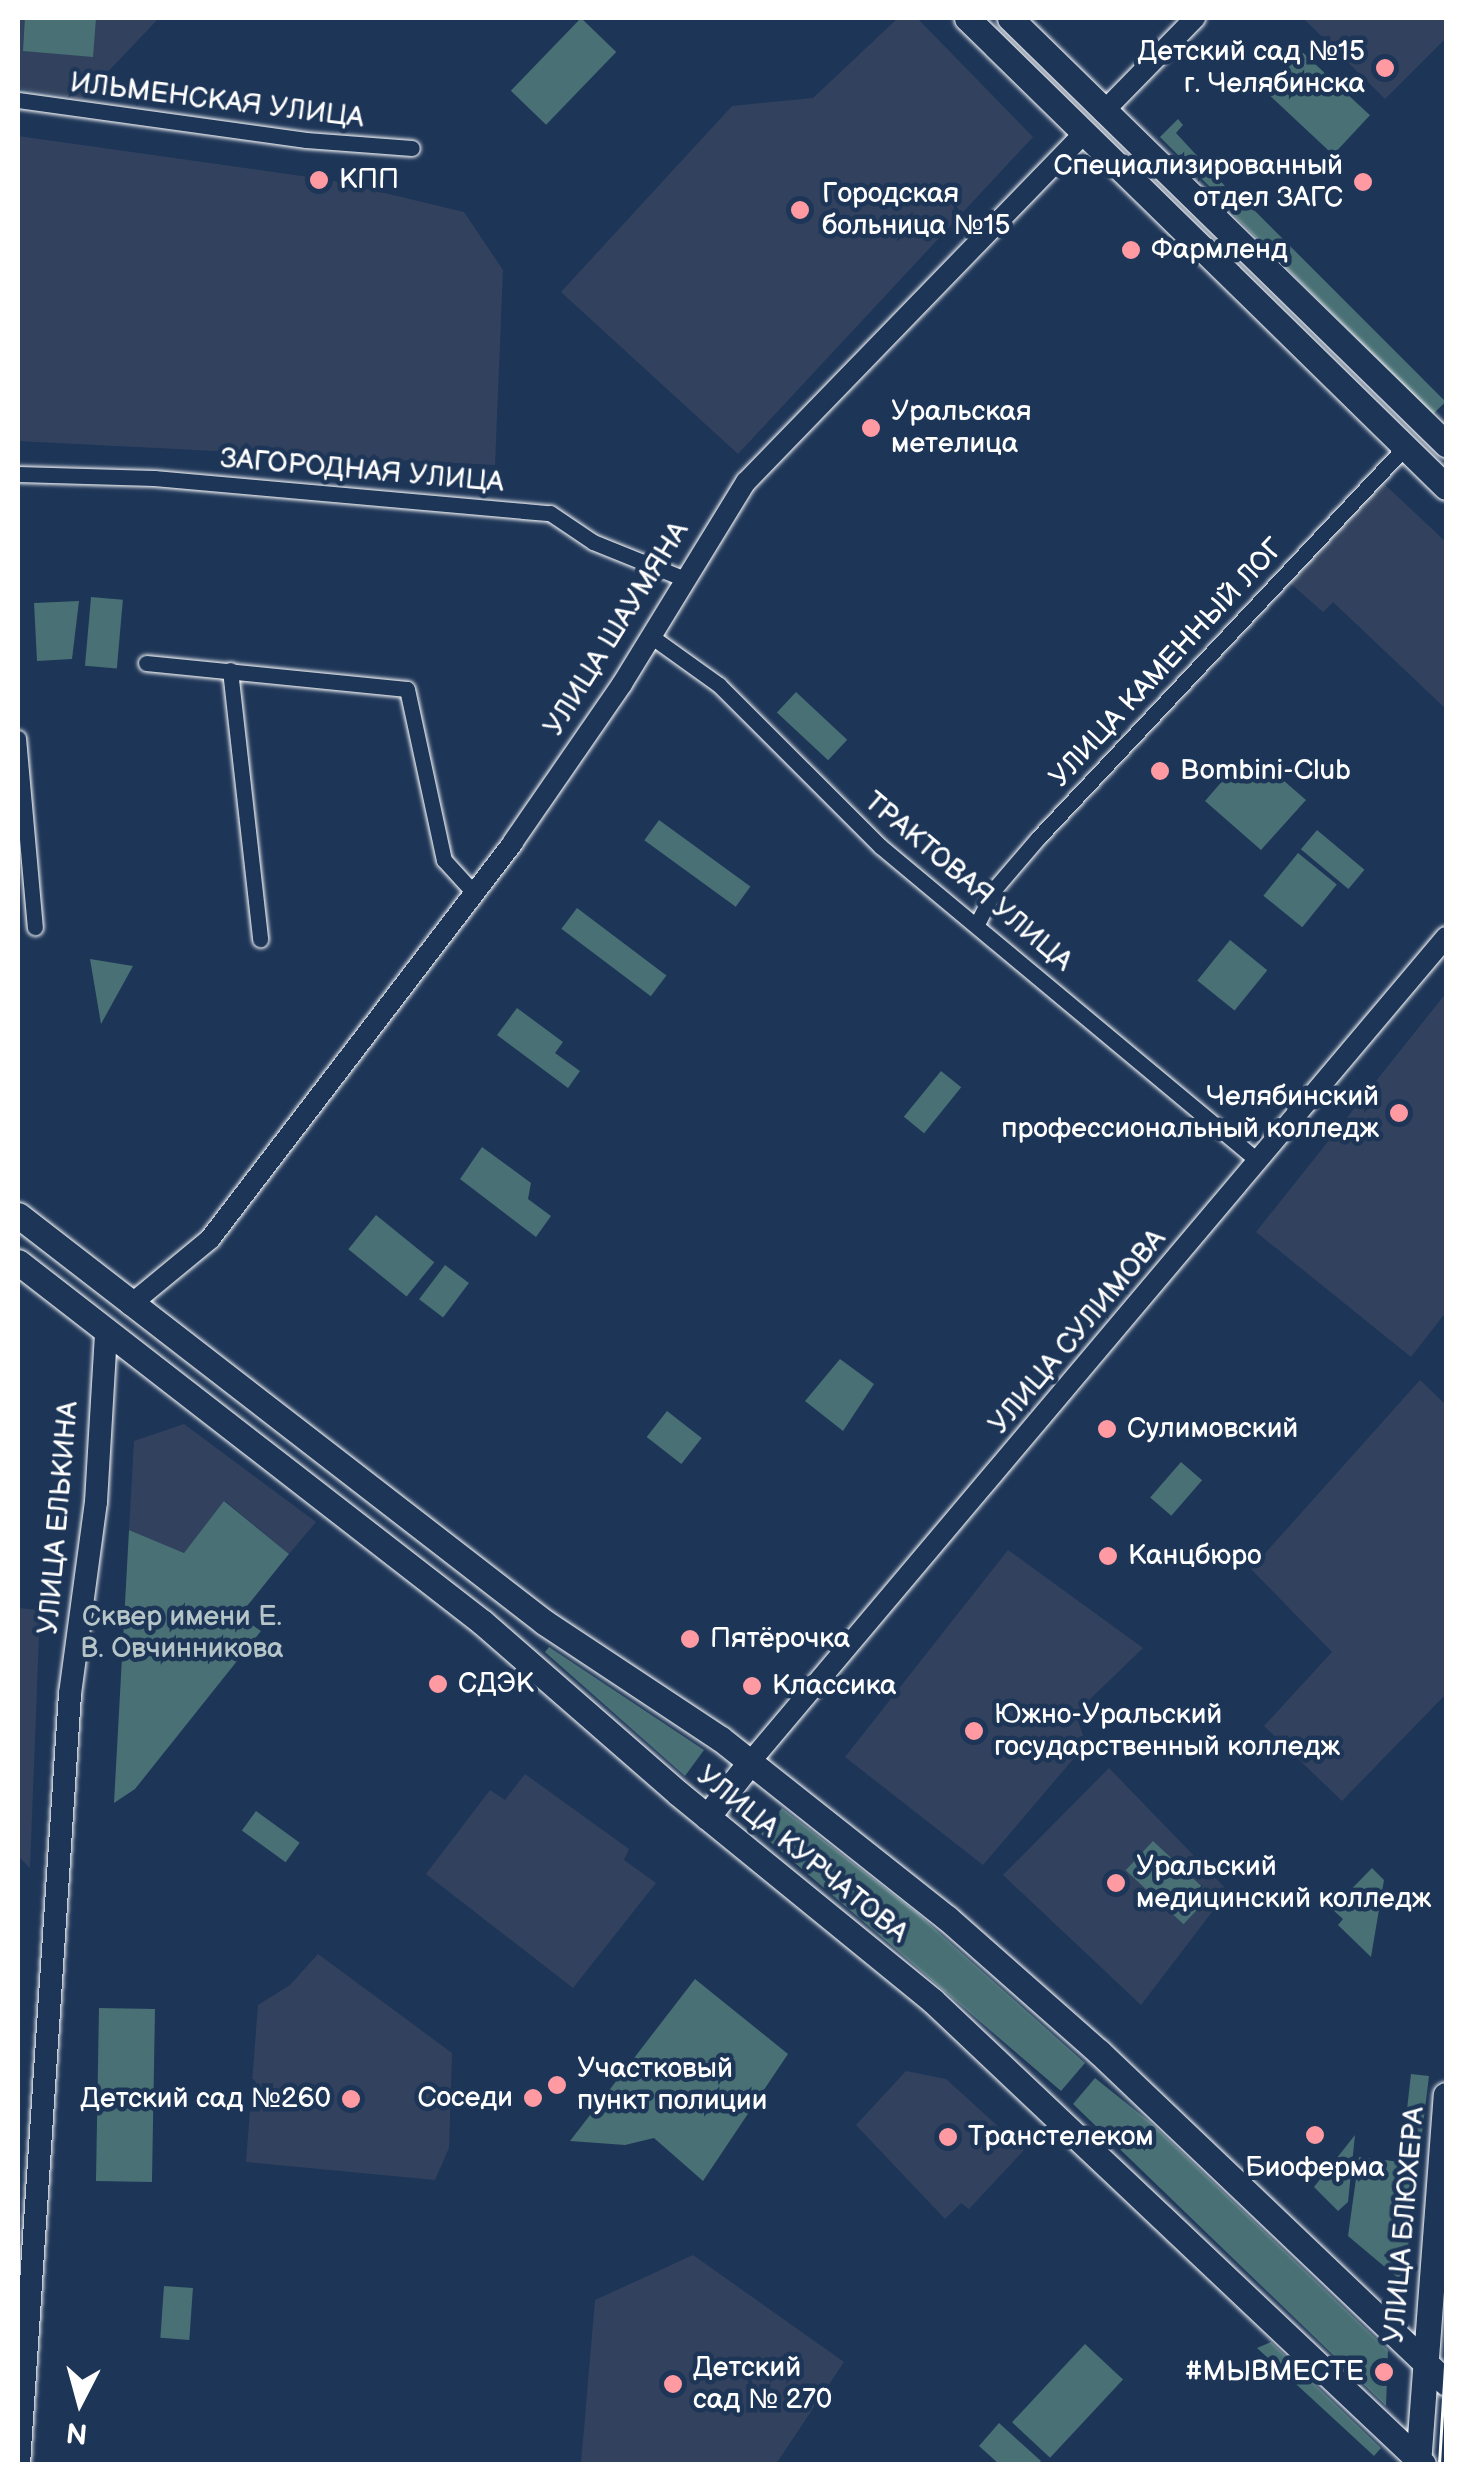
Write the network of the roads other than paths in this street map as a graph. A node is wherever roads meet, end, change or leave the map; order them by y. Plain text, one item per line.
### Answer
1 (967, 18) edge
2 (1010, 18) edge
3 (1196, 18) edge
4 (18, 100) edge
5 (1103, 112) junction
6 (1082, 134) junction
7 (412, 148) dead end
8 (1446, 444) edge
9 (1405, 447) junction
10 (18, 474) edge
11 (1446, 487) edge
12 (686, 579) junction
13 (652, 637) junction
14 (146, 663) dead end
15 (230, 670) junction
16 (18, 738) edge
17 (474, 894) junction
18 (978, 922) junction
19 (36, 927) dead end
20 (260, 938) dead end
21 (1446, 938) edge
22 (1258, 1161) junction
23 (18, 1214) edge
24 (18, 1262) edge
25 (130, 1305) junction
26 (106, 1333) junction
27 (750, 1761) junction
28 (707, 1817) junction
29 (1446, 2095) edge
30 (1424, 2360) junction
31 (1446, 2383) edge
32 (1420, 2463) edge
33 (19, 2464) edge

1 - 6 main road
2 - 5 main road
3 - 5 street, УЛИЦА ШАУМЯНА
4 - 7 street, ИЛЬМЕНСКАЯ УЛИЦА
5 - 6 main road, УЛИЦА ШАУМЯНА
5 - 8 main road
6 - 9 main road
6 - 12 street, УЛИЦА ШАУМЯНА
9 - 11 main road
9 - 18 street, УЛИЦА КАМЕННЫЙ ЛОГ
10 - 12 street, ЗАГОРОДНАЯ УЛИЦА
12 - 13 street, УЛИЦА ШАУМЯНА
13 - 17 street, УЛИЦА ШАУМЯНА
13 - 18 street, ТРАКТОВАЯ УЛИЦА
14 - 15 street
15 - 17 street
15 - 20 street
16 - 19 street
17 - 25 street, УЛИЦА ШАУМЯНА
18 - 22 street, ТРАКТОВАЯ УЛИЦА
21 - 22 street, УЛИЦА СУЛИМОВА
22 - 27 street, УЛИЦА СУЛИМОВА
23 - 25 main road, УЛИЦА КУРЧАТОВА
24 - 26 main road, УЛИЦА КУРЧАТОВА
25 - 26 main road
25 - 27 main road, УЛИЦА КУРЧАТОВА
26 - 28 main road, УЛИЦА КУРЧАТОВА
26 - 33 main road, УЛИЦА ЕЛЬКИНА
27 - 28 main road
27 - 30 main road, УЛИЦА КУРЧАТОВА
28 - 32 main road, УЛИЦА КУРЧАТОВА
29 - 30 main road, УЛИЦА БЛЮХЕРА
30 - 31 main road, УЛИЦА КУРЧАТОВА
30 - 32 main road, УЛИЦА БЛЮХЕРА

